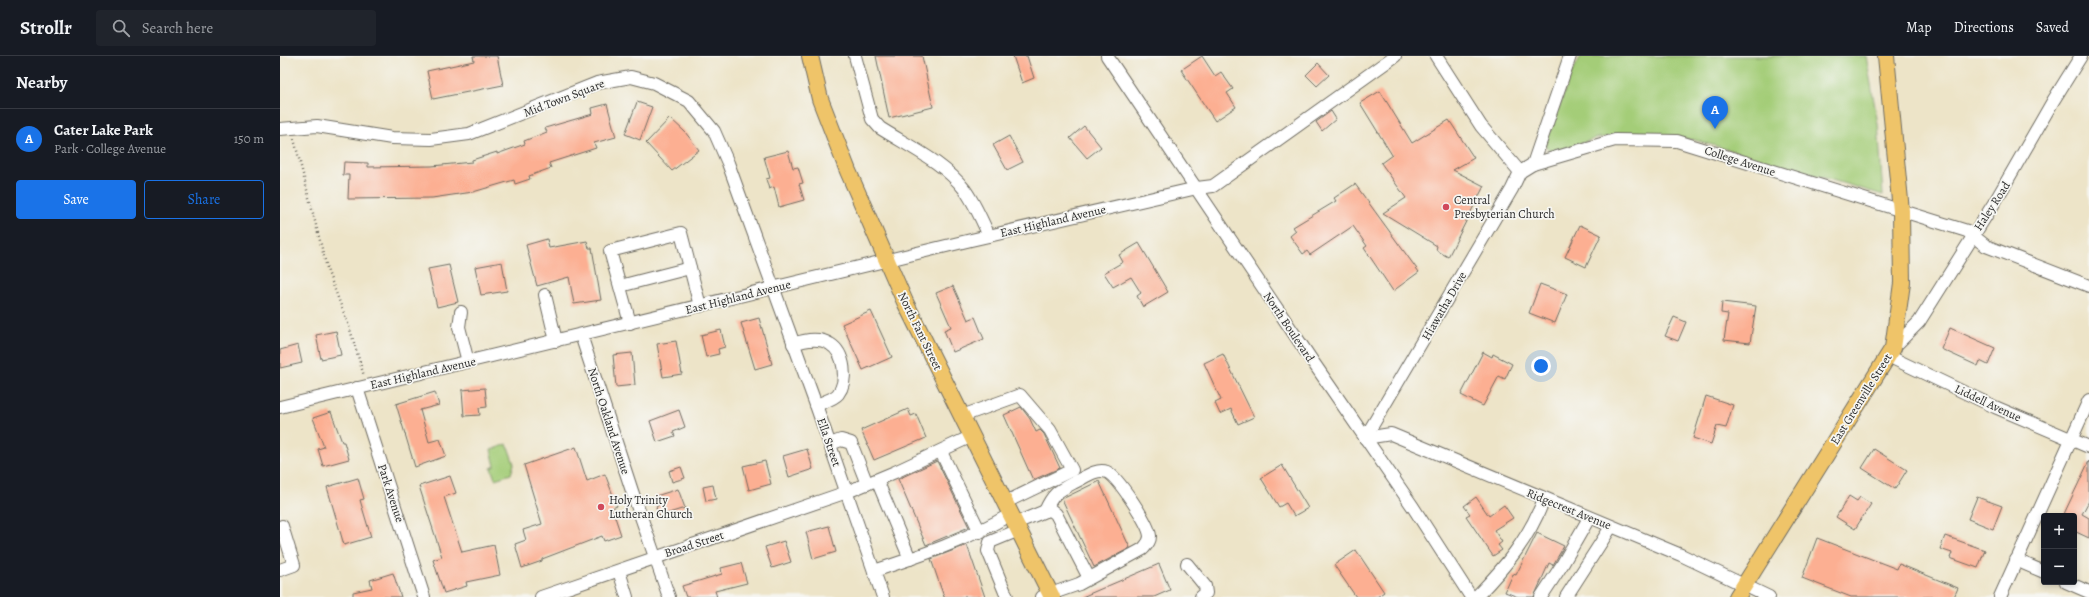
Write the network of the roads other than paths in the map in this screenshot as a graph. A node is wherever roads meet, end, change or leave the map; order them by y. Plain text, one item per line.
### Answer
1 (810, 56) edge
2 (855, 56) edge
3 (1107, 56) edge
4 (1395, 56) edge
5 (1436, 56) edge
6 (1570, 56) edge
7 (1886, 56) edge
8 (2081, 56) edge
9 (286, 128) edge
10 (1533, 164) junction
11 (1520, 172) junction
12 (1197, 188) junction
13 (1901, 211) junction
14 (1972, 235) junction
15 (989, 236) junction
16 (887, 260) junction
17 (690, 268) junction
18 (620, 286) junction
19 (2089, 286) edge
20 (773, 288) junction
21 (546, 295) dead end
22 (700, 306) junction
23 (461, 312) dead end
24 (630, 323) junction
25 (581, 335) junction
26 (556, 341) junction
27 (794, 344) junction
28 (1890, 352) junction
29 (468, 362) junction
30 (362, 387) junction
31 (2089, 400) edge
32 (816, 405) junction
33 (280, 407) edge
34 (962, 416) junction
35 (972, 436) junction
36 (1365, 438) junction
37 (2072, 440) junction
38 (830, 444) junction
39 (2089, 447) edge
40 (941, 452) junction
41 (872, 482) junction
42 (847, 492) junction
43 (1544, 499) junction
44 (1045, 511) junction
45 (1013, 517) junction
46 (1589, 518) junction
47 (280, 526) edge
48 (1611, 526) junction
49 (980, 532) junction
50 (655, 557) junction
51 (910, 559) junction
52 (2016, 560) junction
53 (1187, 564) dead end
54 (280, 570) edge
55 (618, 571) junction
56 (874, 571) junction
57 (2041, 571) edge
58 (1089, 578) junction
59 (2073, 585) edge
60 (1740, 591) edge
61 (571, 592) edge
62 (2089, 592) edge
63 (1049, 596) edge
64 (424, 597) edge
65 (541, 597) edge
66 (627, 597) edge
67 (669, 597) edge
68 (883, 597) edge
69 (1007, 597) edge
70 (1201, 597) edge
71 (1471, 597) edge
72 (1476, 597) edge
73 (1540, 597) edge
74 (1566, 597) edge
75 (1769, 597) edge
76 (2000, 597) edge

1 - 16 main road, North Fant Street
2 - 15 street
3 - 12 street, North Boulevard
4 - 12 street, East Highland Avenue
5 - 11 street
6 - 10 street
7 - 13 main road, East Greenville Street
8 - 14 street, Haley Road
9 - 20 street, Mid Town Square
10 - 11 street, College Avenue
10 - 13 street, College Avenue
11 - 36 street, Hiawatha Drive
12 - 15 street, East Highland Avenue
12 - 36 street, North Boulevard
13 - 14 street, College Avenue
13 - 28 main road, East Greenville Street
14 - 19 street, College Avenue
14 - 28 street, Haley Road
15 - 16 street, East Highland Avenue
16 - 20 street, East Highland Avenue
16 - 34 main road, North Fant Street
17 - 18 street
17 - 18 street
17 - 22 street
18 - 24 street
20 - 22 street, East Highland Avenue
20 - 27 street, Ella Street
21 - 26 street
22 - 24 street, East Highland Avenue
23 - 29 street
24 - 25 street, East Highland Avenue
25 - 26 street, East Highland Avenue
25 - 50 street, North Oakland Avenue
26 - 29 street, East Highland Avenue
27 - 32 street, Ella Street
27 - 32 street
28 - 37 street, Liddell Avenue
28 - 60 main road, East Greenville Street
29 - 30 street, East Highland Avenue
30 - 33 street, East Highland Avenue
30 - 64 street, Park Avenue
31 - 37 street
32 - 38 street, Ella Street
34 - 35 main road, North Fant Street
34 - 45 street
35 - 40 street, Broad Street
35 - 45 main road, North Fant Street
36 - 43 street, Ridgecrest Avenue
36 - 71 street, North Boulevard
37 - 39 street, Liddell Avenue
37 - 52 street
38 - 41 street
38 - 42 street, Ella Street
40 - 41 street, Broad Street
40 - 49 street
41 - 42 street, Broad Street
41 - 51 street
42 - 50 street, Broad Street
42 - 56 street, Ella Street
43 - 46 street, Ridgecrest Avenue
43 - 72 street
44 - 45 street
44 - 58 street
44 - 58 street
45 - 49 street
45 - 63 main road, North Fant Street
45 - 69 street
46 - 48 street, Ridgecrest Avenue
46 - 73 street
47 - 54 street
48 - 60 street, Ridgecrest Avenue
48 - 74 street
49 - 51 street
50 - 55 street, Broad Street
50 - 67 street, North Oakland Avenue
51 - 56 street
52 - 57 street
52 - 76 street
53 - 70 street
55 - 61 street, Broad Street
55 - 66 street
56 - 68 street, Ella Street
58 - 63 street
59 - 62 street
60 - 75 street, Ridgecrest Avenue
61 - 65 street, Broad Street

